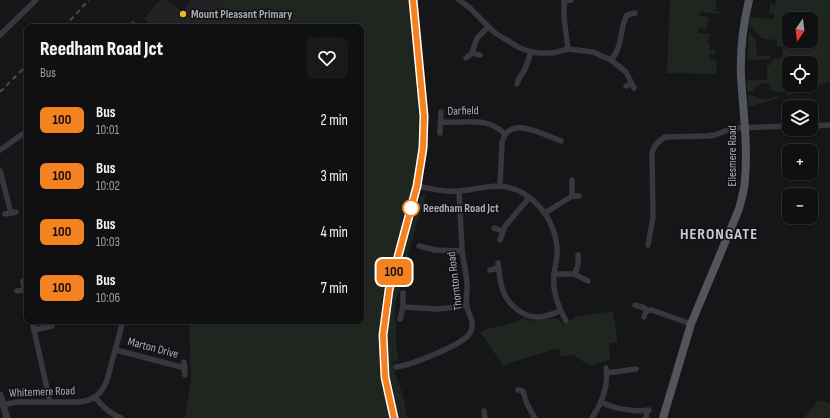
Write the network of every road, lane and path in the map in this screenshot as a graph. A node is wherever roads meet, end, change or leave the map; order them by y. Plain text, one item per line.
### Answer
1 (36, 0) edge
2 (413, 0) edge
3 (459, 0) edge
4 (571, 0) edge
5 (749, 0) edge
6 (564, 1) edge
7 (635, 12) dead end
8 (488, 27) junction
9 (0, 35) edge
10 (568, 49) junction
11 (531, 52) junction
12 (472, 53) junction
13 (480, 55) dead end
14 (466, 58) dead end
15 (611, 60) junction
16 (517, 80) dead end
17 (626, 86) dead end
18 (441, 112) dead end
19 (441, 122) junction
20 (830, 125) edge
21 (782, 126) edge
22 (818, 126) edge
23 (745, 128) junction
24 (24, 133) edge
25 (440, 133) dead end
26 (505, 134) junction
27 (561, 141) dead end
28 (0, 150) edge
29 (0, 171) edge
30 (572, 180) dead end
31 (417, 186) junction
32 (500, 186) junction
33 (459, 191) junction
34 (572, 196) junction
35 (580, 196) dead end
36 (529, 198) junction
37 (11, 213) dead end
38 (545, 213) junction
39 (494, 228) dead end
40 (502, 231) junction
41 (500, 240) dead end
42 (648, 245) dead end
43 (419, 246) dead end
44 (462, 251) junction
45 (578, 255) dead end
46 (490, 270) dead end
47 (554, 274) junction
48 (574, 274) junction
49 (23, 281) dead end
50 (588, 281) dead end
51 (24, 286) edge
52 (24, 290) edge
53 (17, 291) dead end
54 (403, 293) dead end
55 (635, 305) dead end
56 (467, 306) junction
57 (403, 307) junction
58 (560, 312) junction
59 (400, 320) dead end
60 (566, 321) dead end
61 (33, 324) edge
62 (123, 324) edge
63 (691, 324) junction
64 (52, 326) dead end
65 (34, 330) junction
66 (116, 350) junction
67 (396, 367) dead end
68 (636, 369) dead end
69 (185, 375) dead end
70 (518, 390) dead end
71 (0, 395) edge
72 (95, 397) junction
73 (50, 402) junction
74 (601, 402) junction
75 (3, 404) junction
76 (484, 411) dead end
77 (646, 417) edge
78 (7, 418) edge
79 (121, 418) edge
80 (394, 418) edge
81 (485, 418) edge
82 (535, 418) edge
83 (592, 418) edge
84 (663, 418) edge

1 - 9 street
2 - 31 street
3 - 8 street
4 - 6 street
5 - 23 main road, Ellesmere Road
6 - 10 street
7 - 15 street
8 - 11 street
8 - 12 street
10 - 11 street
10 - 15 street
11 - 16 street
12 - 13 street
12 - 14 street
15 - 17 street
18 - 19 street, Darfield
19 - 25 street, Darfield
19 - 26 street, Darfield
20 - 22 street
21 - 23 street
23 - 42 street
23 - 63 main road, Ellesmere Road
24 - 28 street
26 - 27 street
26 - 32 street
29 - 37 street
30 - 34 street
31 - 33 street
31 - 80 street
32 - 33 street
32 - 36 street
33 - 44 street, Thornton Road
34 - 35 street
34 - 38 street
36 - 38 street
36 - 40 street
38 - 47 street
39 - 40 street
40 - 41 street
43 - 44 street
44 - 56 street, Thornton Road
45 - 48 street
46 - 58 street
47 - 48 street
47 - 58 street
48 - 50 street
49 - 51 street
52 - 53 street
54 - 57 street
55 - 63 street
56 - 57 street
56 - 67 street, Thornton Road
57 - 59 street
58 - 60 street
61 - 65 street
62 - 66 street
63 - 84 main road, Ellesmere Road
64 - 65 street
65 - 73 street
66 - 69 street, Marton Drive
66 - 72 street
68 - 74 street
70 - 82 street
71 - 75 street
72 - 73 street, Whitemere Road
72 - 79 street
73 - 75 street, Whitemere Road
74 - 77 street
74 - 83 street
75 - 78 street
76 - 81 street

